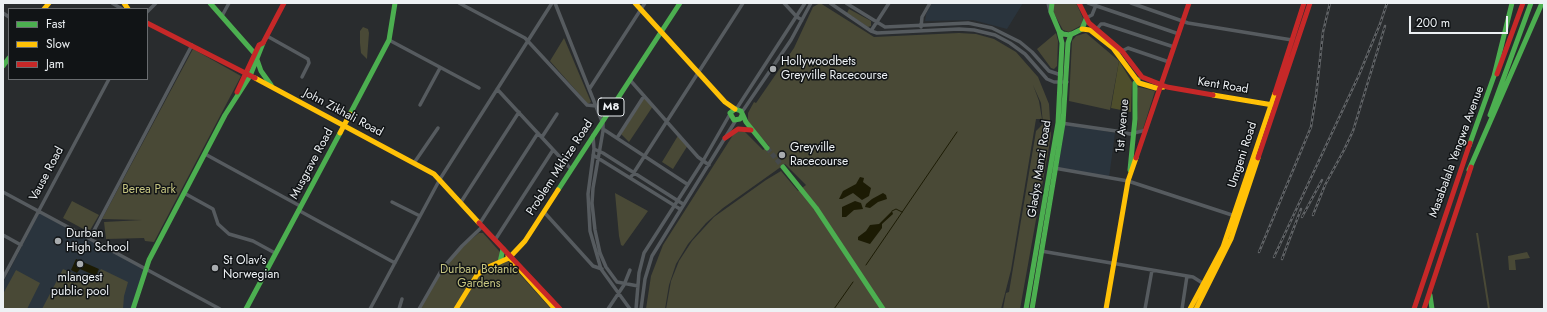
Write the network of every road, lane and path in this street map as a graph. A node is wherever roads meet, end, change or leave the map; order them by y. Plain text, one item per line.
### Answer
1 (156, 3) edge
2 (210, 3) edge
3 (229, 3) edge
4 (284, 3) edge
5 (394, 3) edge
6 (459, 3) edge
7 (554, 3) edge
8 (635, 3) edge
9 (646, 3) edge
10 (680, 3) edge
11 (743, 3) edge
12 (784, 3) edge
13 (806, 3) edge
14 (812, 3) edge
15 (830, 3) edge
16 (847, 3) edge
17 (889, 3) edge
18 (930, 3) edge
19 (1048, 3) edge
20 (1052, 3) edge
21 (1078, 3) edge
22 (1088, 3) edge
23 (1131, 3) edge
24 (1189, 3) edge
25 (1304, 3) edge
26 (1310, 3) edge
27 (1512, 3) edge
28 (1523, 3) edge
29 (1531, 3) edge
30 (1542, 3) edge
31 (1096, 5) junction
32 (642, 9) junction
33 (148, 11) edge
34 (844, 12) junction
35 (1051, 12) junction
36 (222, 16) junction
37 (797, 17) junction
38 (1086, 18) junction
39 (802, 20) junction
40 (1183, 21) junction
41 (148, 23) edge
42 (876, 23) junction
43 (921, 25) junction
44 (1082, 29) junction
45 (921, 30) junction
46 (871, 31) junction
47 (1059, 31) junction
48 (1095, 31) junction
49 (662, 32) junction
50 (1006, 34) junction
51 (1071, 34) junction
52 (1179, 34) junction
53 (266, 36) junction
54 (1003, 39) junction
55 (389, 40) junction
56 (1292, 40) junction
57 (528, 41) junction
58 (192, 45) junction
59 (1174, 47) junction
60 (1120, 52) junction
61 (256, 56) junction
62 (1038, 59) junction
63 (1033, 62) junction
64 (1170, 62) junction
65 (440, 68) junction
66 (698, 72) junction
67 (247, 75) junction
68 (758, 75) junction
69 (1061, 75) junction
70 (1067, 75) junction
71 (1142, 76) junction
72 (302, 77) dead end
73 (765, 78) junction
74 (108, 80) edge
75 (630, 80) junction
76 (1136, 81) junction
77 (1060, 82) junction
78 (1067, 82) junction
79 (1163, 86) junction
80 (273, 87) junction
81 (479, 88) dead end
82 (590, 88) junction
83 (497, 89) junction
84 (644, 96) junction
85 (1273, 105) junction
86 (420, 106) dead end
87 (596, 106) junction
88 (519, 112) junction
89 (556, 114) dead end
90 (736, 114) junction
91 (601, 121) junction
92 (667, 121) junction
93 (1061, 123) junction
94 (438, 128) dead end
95 (1146, 130) junction
96 (604, 131) junction
97 (753, 132) junction
98 (538, 133) junction
99 (1134, 134) junction
100 (593, 135) junction
101 (542, 137) junction
102 (617, 138) junction
103 (725, 138) junction
104 (1469, 146) junction
105 (767, 148) tunnel mouth
106 (594, 149) junction
107 (554, 150) junction
108 (599, 151) junction
109 (205, 154) junction
110 (593, 155) junction
111 (644, 155) junction
112 (598, 157) junction
113 (703, 161) junction
114 (414, 163) junction
115 (709, 165) junction
116 (783, 167) tunnel mouth
117 (1051, 168) junction
118 (1057, 169) junction
119 (571, 170) junction
120 (1469, 170) junction
121 (634, 172) junction
122 (1130, 173) junction
123 (630, 177) junction
124 (440, 179) junction
125 (589, 181) junction
126 (1128, 181) junction
127 (594, 182) junction
128 (687, 184) junction
129 (3, 192) edge
130 (184, 193) junction
131 (677, 200) junction
132 (392, 202) dead end
133 (461, 202) junction
134 (674, 204) junction
135 (683, 204) junction
136 (299, 208) junction
137 (680, 209) junction
138 (39, 211) junction
139 (544, 212) junction
140 (420, 216) junction
141 (1236, 216) junction
142 (588, 217) junction
143 (593, 217) junction
144 (481, 225) junction
145 (595, 230) junction
146 (590, 231) junction
147 (3, 235) edge
148 (90, 238) junction
149 (495, 240) junction
150 (650, 243) junction
151 (21, 245) junction
152 (657, 248) junction
153 (1036, 250) junction
154 (1042, 251) junction
155 (275, 253) junction
156 (508, 254) junction
157 (500, 262) junction
158 (395, 263) junction
159 (1114, 264) junction
160 (606, 267) junction
161 (146, 268) junction
162 (601, 269) junction
163 (630, 270) dead end
164 (1152, 270) junction
165 (1187, 276) junction
166 (3, 278) edge
167 (1204, 284) junction
168 (624, 285) junction
169 (638, 286) junction
170 (1430, 290) junction
171 (619, 292) junction
172 (402, 299) dead end
173 (133, 309) edge
174 (220, 309) edge
175 (246, 309) edge
176 (370, 309) edge
177 (399, 309) edge
178 (419, 309) edge
179 (456, 309) edge
180 (555, 309) edge
181 (560, 309) edge
182 (608, 309) edge
183 (630, 309) edge
184 (636, 309) edge
185 (641, 309) edge
186 (883, 309) edge
187 (1026, 309) edge
188 (1032, 309) edge
189 (1106, 309) edge
190 (1145, 309) edge
191 (1182, 309) edge
192 (1190, 309) edge
193 (1196, 309) edge
194 (1414, 309) edge
195 (1424, 309) edge
196 (1432, 309) edge

1 - 33 street
2 - 36 main road
3 - 36 street
4 - 53 main road
5 - 55 main road, Musgrave Road
6 - 57 street
7 - 57 street
7 - 82 street
8 - 32 main road
9 - 32 street
10 - 49 main road, Problem Mkhize Road / M8
11 - 66 street
12 - 37 street
13 - 37 street
14 - 39 street
15 - 34 street
16 - 34 street
16 - 42 street
17 - 42 street
18 - 43 street
19 - 35 street
20 - 35 main road
21 - 38 main road
22 - 31 street
23 - 40 street
24 - 40 main road
25 - 56 main road, Umgeni Road
26 - 85 main road, Umgeni Road
27 - 104 main road
28 - 104 main road, Masabalala Yengwa Avenue
29 - 120 main road, Masabalala Yengwa Avenue
30 - 120 main road
31 - 38 street
31 - 52 street
32 - 49 main road
32 - 82 street
34 - 46 street
35 - 47 main road, Gladys Manzi Road
36 - 61 main road
37 - 39 street
37 - 68 street
38 - 44 main road
38 - 48 main road
39 - 73 street
40 - 52 main road
40 - 56 street
41 - 58 main road, John Zikhali Road
42 - 43 street
42 - 46 street
43 - 45 street
43 - 50 street
44 - 48 main road
44 - 51 main road
45 - 46 street
45 - 54 street
47 - 51 main road
47 - 69 main road, Gladys Manzi Road
48 - 59 street
48 - 60 main road
49 - 66 main road
49 - 75 main road, Problem Mkhize Road / M8
50 - 54 street
50 - 62 street
51 - 70 main road, Gladys Manzi Road
52 - 59 main road
53 - 61 main road
53 - 72 street
54 - 63 street
55 - 65 street
55 - 136 main road, Musgrave Road, bridge
56 - 85 main road, Umgeni Road
57 - 83 street
57 - 87 street
58 - 67 main road, John Zikhali Road
58 - 148 street
59 - 64 main road
60 - 64 street
60 - 71 main road
60 - 76 main road
61 - 67 main road
61 - 80 main road
62 - 63 street
62 - 69 street
63 - 77 street
64 - 79 main road
65 - 81 street
65 - 86 street
66 - 90 main road
66 - 92 street
67 - 80 main road, John Zikhali Road
67 - 109 main road
68 - 73 street
68 - 90 street
69 - 70 street
69 - 77 main road, Gladys Manzi Road
70 - 78 main road, Gladys Manzi Road
71 - 76 main road
71 - 79 main road
73 - 90 street
74 - 138 street, Vause Road
75 - 84 street
75 - 91 main road, Problem Mkhize Road / M8
76 - 79 main road, 1st Avenue
76 - 99 main road, 1st Avenue
77 - 78 street
77 - 93 main road, Gladys Manzi Road
78 - 93 main road, Gladys Manzi Road
79 - 85 main road, Kent Road
79 - 95 main road
80 - 114 main road, John Zikhali Road
82 - 87 street
83 - 88 street
83 - 124 street
84 - 92 street
84 - 102 street
85 - 141 main road, Umgeni Road
87 - 91 street
88 - 98 street
88 - 133 street
89 - 101 street
90 - 97 main road
90 - 103 street
90 - 113 street
91 - 96 street
91 - 100 main road, Problem Mkhize Road / M8
92 - 111 street
92 - 113 street
93 - 99 street
93 - 117 main road, Gladys Manzi Road
93 - 118 main road, Gladys Manzi Road
94 - 114 street
95 - 99 street
95 - 122 main road
96 - 102 street
96 - 108 street
97 - 103 main road
97 - 105 main road
98 - 101 street
98 - 144 street
99 - 122 main road, 1st Avenue
100 - 106 street
100 - 119 main road, Problem Mkhize Road / M8
101 - 107 street
102 - 111 street
103 - 115 street
104 - 194 main road, Masabalala Yengwa Avenue
106 - 108 street
106 - 110 street
107 - 119 street
107 - 149 street
108 - 112 street
108 - 121 street
109 - 130 main road
109 - 136 street
110 - 112 street
110 - 125 street
111 - 121 street
111 - 128 street
112 - 123 street
112 - 127 street
113 - 115 street
113 - 128 street
114 - 124 main road, John Zikhali Road
115 - 135 street
116 - 186 main road
117 - 118 street
117 - 153 main road, Gladys Manzi Road
118 - 126 street
118 - 154 main road, Gladys Manzi Road
119 - 139 main road, Problem Mkhize Road / M8
120 - 170 main road, Masabalala Yengwa Avenue
121 - 123 street
121 - 131 street
122 - 126 main road
123 - 134 street
124 - 133 main road, John Zikhali Road
124 - 140 street
125 - 127 street
125 - 142 street
126 - 141 street
126 - 159 main road
127 - 143 street
128 - 131 street
129 - 138 street
130 - 155 street
130 - 161 main road
131 - 134 street
131 - 135 street
132 - 140 street
133 - 144 main road, John Zikhali Road
134 - 137 street
134 - 150 street
135 - 137 street
136 - 155 main road, Musgrave Road
136 - 158 street
137 - 152 street
138 - 148 street
138 - 151 street, Vause Road
139 - 156 main road, Problem Mkhize Road / M8
139 - 162 street
140 - 158 street
141 - 167 main road, Umgeni Road
141 - 193 main road, Umgeni Road
142 - 143 street
142 - 146 street
143 - 145 street
144 - 149 main road, John Zikhali Road
144 - 178 street
145 - 146 street
145 - 160 street
146 - 162 street
147 - 151 street
148 - 161 street
149 - 156 main road, John Zikhali Road
150 - 152 street
150 - 169 street
151 - 166 street, Vause Road
152 - 185 street
153 - 154 street
153 - 187 main road, Gladys Manzi Road
154 - 159 street
154 - 188 main road, Gladys Manzi Road
155 - 175 main road, Musgrave Road
156 - 157 main road
156 - 157 main road, Problem Mkhize Road / M8
156 - 180 main road, John Zikhali Road
156 - 181 main road, John Zikhali Road
157 - 179 main road, Problem Mkhize Road / M8
158 - 176 street
159 - 164 street
159 - 189 main road
160 - 162 street
160 - 168 street
161 - 173 main road
161 - 174 street
162 - 171 street
163 - 168 street
164 - 165 street
164 - 190 street
165 - 167 street
165 - 191 street
167 - 192 main road, Umgeni Road
168 - 169 street
168 - 171 street
169 - 184 street
170 - 195 main road, Masabalala Yengwa Avenue
170 - 196 main road
171 - 182 street
171 - 183 street
172 - 177 street

